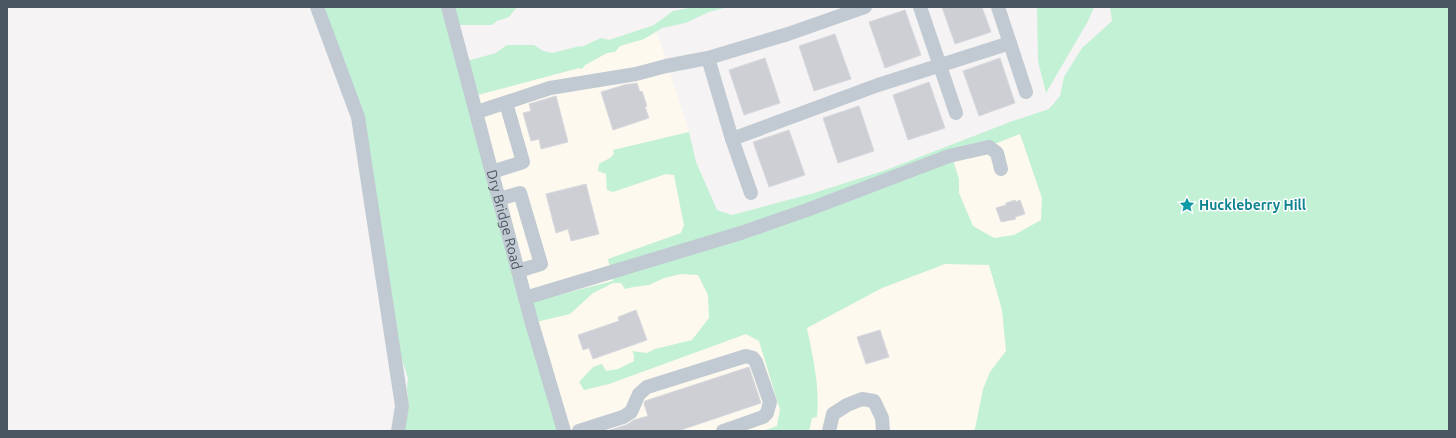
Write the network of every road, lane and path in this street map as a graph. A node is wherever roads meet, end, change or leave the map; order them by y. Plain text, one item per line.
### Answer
1 (317, 7) edge
2 (448, 7) edge
3 (865, 7) edge
4 (920, 7) edge
5 (998, 7) edge
6 (1010, 43) junction
7 (708, 58) junction
8 (940, 65) junction
9 (1026, 92) dead end
10 (506, 104) junction
11 (477, 112) junction
12 (956, 113) dead end
13 (732, 139) junction
14 (1001, 169) dead end
15 (492, 172) junction
16 (751, 193) dead end
17 (499, 199) junction
18 (518, 271) junction
19 (526, 298) junction
20 (398, 431) edge
21 (564, 431) edge
22 (579, 431) edge
23 (723, 431) edge
24 (829, 431) edge
25 (883, 431) edge

1 - 20 street
2 - 11 street, Dry Bridge Road
3 - 7 street
4 - 8 street
5 - 6 street
6 - 8 street
6 - 9 street
7 - 10 street
7 - 13 street
8 - 12 street
8 - 13 street
10 - 11 street
10 - 15 street
11 - 15 street, Dry Bridge Road
13 - 16 street
14 - 19 street
15 - 17 street, Dry Bridge Road
17 - 18 street, Dry Bridge Road
17 - 18 street
18 - 19 street, Dry Bridge Road
19 - 21 street, Dry Bridge Road
22 - 23 street
24 - 25 street

